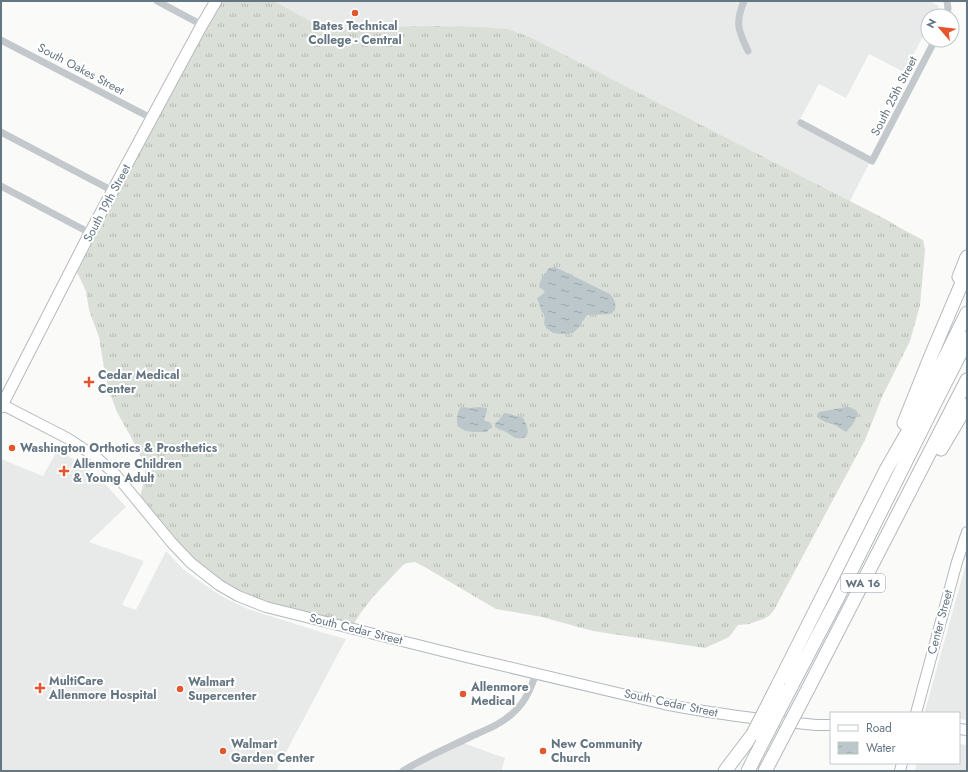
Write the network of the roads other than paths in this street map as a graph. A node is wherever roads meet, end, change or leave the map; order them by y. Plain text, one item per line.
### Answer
1 (157, 1) edge
2 (216, 1) edge
3 (744, 1) edge
4 (202, 24) junction
5 (1, 40) edge
6 (931, 48) edge
7 (748, 51) dead end
8 (151, 118) junction
9 (801, 123) dead end
10 (1, 132) edge
11 (1, 186) edge
12 (113, 190) junction
13 (90, 233) junction
14 (967, 257) edge
15 (967, 271) edge
16 (967, 312) edge
17 (967, 338) edge
18 (967, 342) edge
19 (960, 354) junction
20 (930, 358) junction
21 (967, 380) edge
22 (1, 405) edge
23 (967, 405) edge
24 (886, 470) junction
25 (918, 476) junction
26 (967, 532) edge
27 (536, 673) junction
28 (916, 712) edge
29 (830, 725) edge
30 (747, 752) junction
31 (403, 771) edge
32 (725, 771) edge
33 (734, 771) edge
34 (748, 771) edge
35 (765, 771) edge

1 - 4 street
2 - 4 main road, South 19th Street
3 - 7 street
4 - 8 main road, South 19th Street
5 - 8 street, South Oakes Street
6 - 9 street, South 25th Street
8 - 12 main road, South 19th Street
10 - 12 street
11 - 13 street
12 - 13 main road, South 19th Street
13 - 22 main road, South 19th Street
14 - 20 highway
15 - 20 highway
16 - 24 highway, WA 16
17 - 19 highway
18 - 19 highway
19 - 30 highway, bridge
20 - 24 highway
21 - 25 highway, WA 16
22 - 27 main road, South Cedar Street
23 - 25 highway
24 - 30 highway, WA 16, bridge
25 - 35 highway, WA 16, bridge
26 - 28 main road, Center Street
27 - 29 main road, South Cedar Street
27 - 31 street
30 - 32 highway
30 - 33 highway
30 - 34 highway

